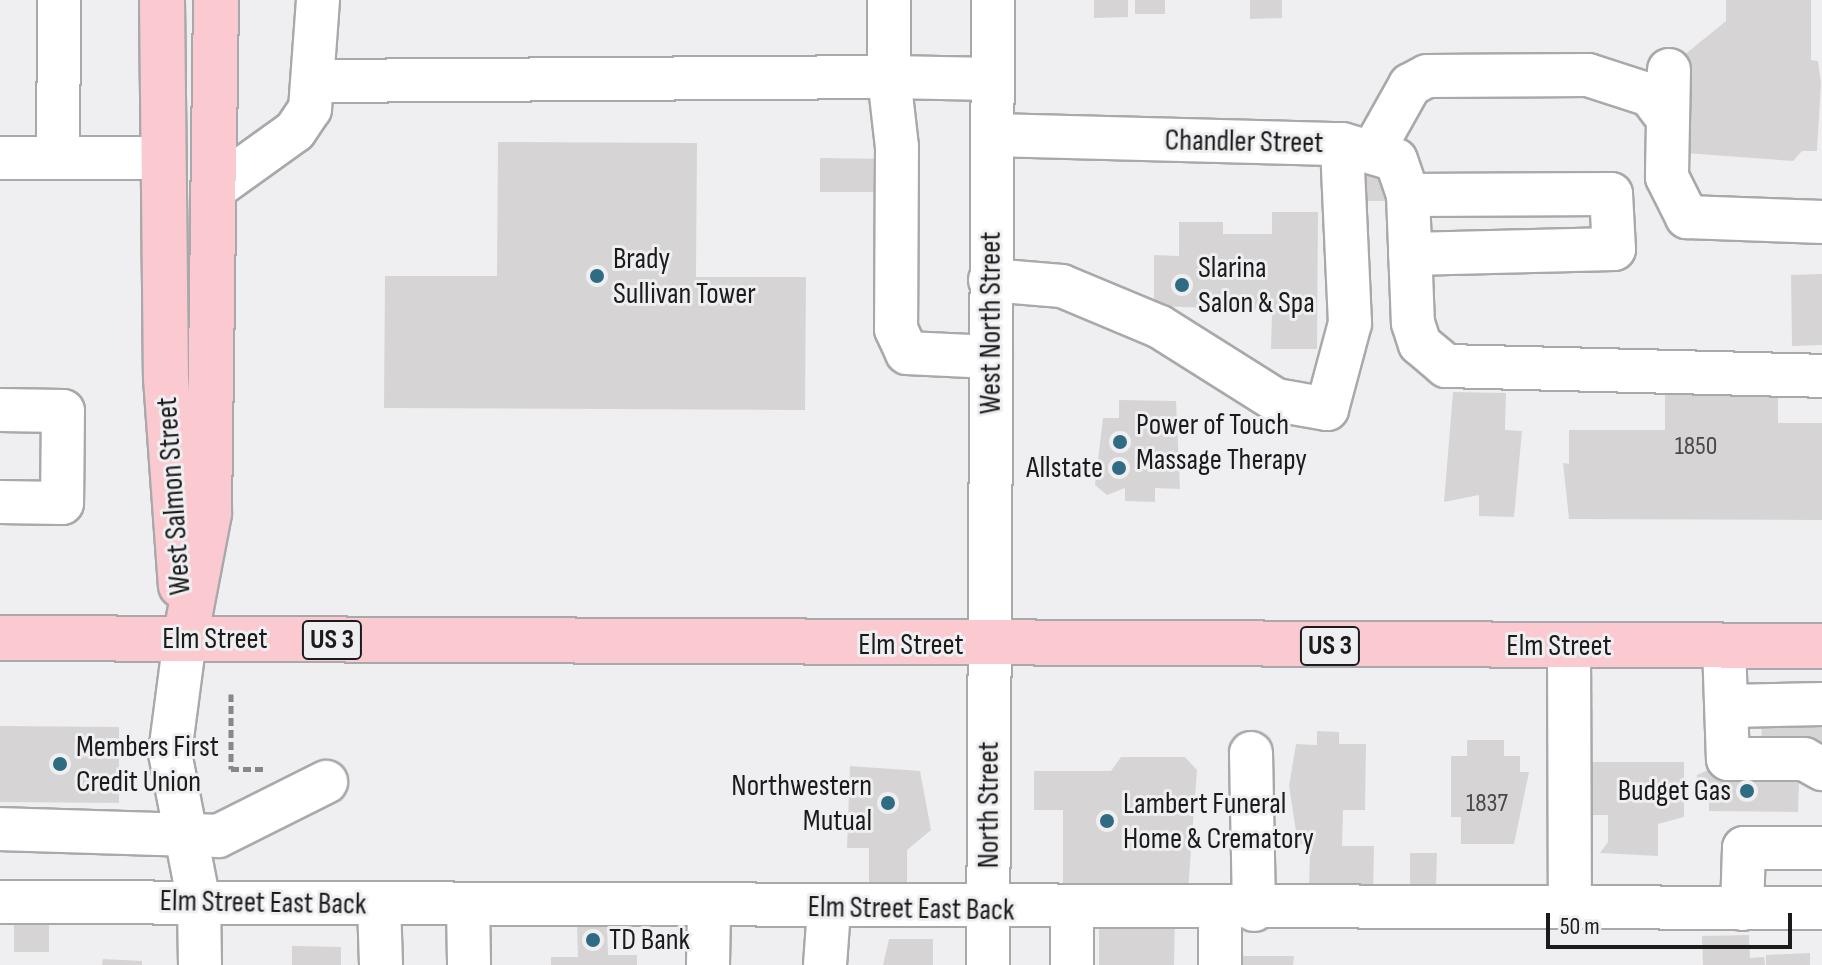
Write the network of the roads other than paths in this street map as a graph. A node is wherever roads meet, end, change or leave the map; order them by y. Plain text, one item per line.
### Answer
1 (59, 0) edge
2 (162, 0) edge
3 (216, 0) edge
4 (318, 0) edge
5 (889, 0) edge
6 (993, 0) edge
7 (1669, 70) dead end
8 (889, 77) junction
9 (993, 79) junction
10 (316, 81) junction
11 (1663, 112) junction
12 (993, 135) junction
13 (1357, 147) junction
14 (0, 158) edge
15 (58, 158) junction
16 (164, 158) junction
17 (217, 187) junction
18 (1408, 195) junction
19 (1822, 222) edge
20 (1410, 254) junction
21 (990, 280) junction
22 (991, 357) junction
23 (1822, 376) edge
24 (0, 410) edge
25 (0, 502) edge
26 (0, 638) edge
27 (185, 639) junction
28 (990, 646) junction
29 (1569, 646) junction
30 (1724, 646) junction
31 (1822, 646) edge
32 (1822, 704) edge
33 (1728, 706) junction
34 (1251, 753) dead end
35 (1822, 769) edge
36 (313, 789) road end
37 (0, 829) edge
38 (183, 830) junction
39 (1822, 848) edge
40 (0, 902) edge
41 (199, 902) junction
42 (379, 904) junction
43 (468, 905) junction
44 (709, 907) junction
45 (1822, 908) edge
46 (829, 909) junction
47 (1570, 909) junction
48 (1742, 909) junction
49 (988, 910) junction
50 (1072, 910) junction
51 (1237, 910) junction
52 (200, 965) edge
53 (381, 965) edge
54 (469, 965) edge
55 (708, 965) edge
56 (825, 965) edge
57 (988, 965) edge
58 (1072, 965) edge
59 (1220, 965) edge

1 - 15 street
2 - 16 main road, West Salmon Street
3 - 17 main road, West Salmon Street
4 - 10 street
5 - 8 street
6 - 9 street, West North Street
7 - 11 street
8 - 9 street
8 - 10 street
8 - 22 street
9 - 12 street, West North Street
10 - 17 street
11 - 13 street
11 - 19 street
12 - 13 street, Chandler Street
12 - 21 street, West North Street
13 - 18 street
13 - 21 street
14 - 15 street
15 - 16 street
16 - 27 main road, West Salmon Street
17 - 27 main road, West Salmon Street
18 - 20 street
18 - 20 street
20 - 23 street
21 - 22 street, West North Street
22 - 28 street, West North Street
24 - 25 street
26 - 27 main road, Elm Street / US 3
27 - 28 main road, Elm Street / US 3
27 - 38 street
28 - 29 main road, Elm Street / US 3
28 - 49 street, North Street
29 - 30 main road, Elm Street / US 3
29 - 47 street
30 - 31 main road, Elm Street / US 3
30 - 33 street
32 - 33 street
33 - 35 street
34 - 51 street
36 - 38 street
37 - 38 street
38 - 41 street
39 - 48 street
40 - 41 street, Elm Street East Back
41 - 42 street, Elm Street East Back
41 - 52 street
42 - 43 street, Elm Street East Back
42 - 53 street
43 - 44 street, Elm Street East Back
43 - 54 street
44 - 46 street, Elm Street East Back
44 - 55 street
45 - 48 street, Elm Street East Back
46 - 49 street, Elm Street East Back
46 - 56 street
47 - 48 street, Elm Street East Back
47 - 51 street, Elm Street East Back
49 - 50 street, Elm Street East Back
49 - 57 street, North Street
50 - 51 street, Elm Street East Back
50 - 58 street
51 - 59 street

